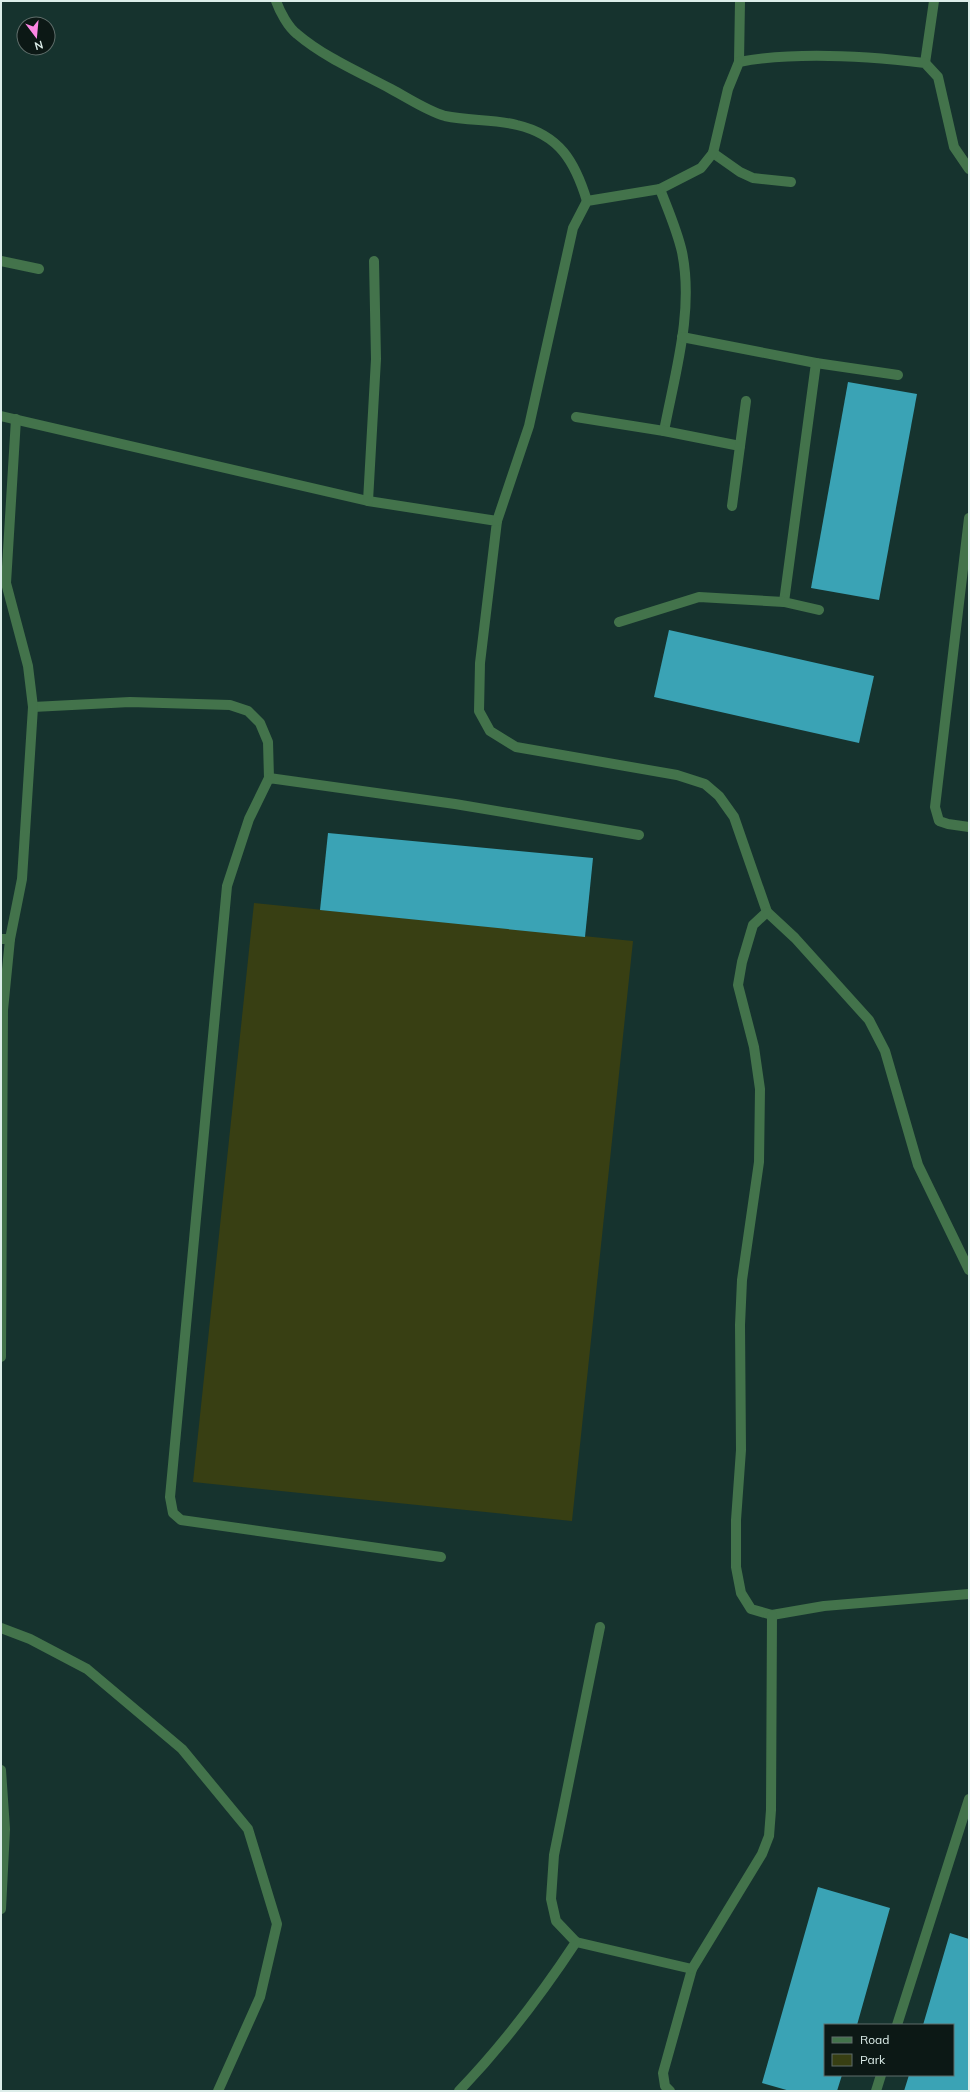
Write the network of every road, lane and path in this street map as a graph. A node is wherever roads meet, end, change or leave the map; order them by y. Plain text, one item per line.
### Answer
1 (276, 1) edge
2 (740, 1) edge
3 (934, 1) edge
4 (739, 62) junction
5 (925, 63) junction
6 (713, 153) junction
7 (969, 169) edge
8 (791, 182) dead end
9 (660, 189) junction
10 (587, 201) junction
11 (1, 261) edge
12 (374, 261) dead end
13 (39, 269) dead end
14 (682, 337) junction
15 (816, 363) junction
16 (898, 375) dead end
17 (746, 401) dead end
18 (1, 416) edge
19 (576, 417) dead end
20 (16, 419) junction
21 (664, 431) junction
22 (740, 446) junction
23 (368, 501) junction
24 (732, 506) dead end
25 (969, 518) edge
26 (497, 521) junction
27 (784, 602) junction
28 (820, 610) dead end
29 (618, 622) dead end
30 (33, 707) junction
31 (269, 778) junction
32 (969, 827) edge
33 (639, 835) dead end
34 (767, 912) junction
35 (5, 939) edge
36 (969, 1270) edge
37 (1, 1357) edge
38 (441, 1557) dead end
39 (969, 1594) edge
40 (772, 1615) junction
41 (600, 1627) dead end
42 (1, 1628) edge
43 (1, 1770) edge
44 (969, 1799) edge
45 (1, 1909) edge
46 (576, 1942) junction
47 (692, 1969) junction
48 (897, 2024) edge
49 (881, 2076) edge
50 (218, 2091) edge
51 (459, 2091) edge
52 (670, 2091) edge
53 (876, 2091) edge

1 - 10 street
2 - 4 street
3 - 5 street
4 - 5 street
4 - 6 street
5 - 7 street
6 - 8 street
6 - 9 street
9 - 10 street
9 - 14 street
10 - 26 street
11 - 13 street
12 - 23 street
14 - 15 street
14 - 21 street
15 - 16 street
15 - 27 street
17 - 22 street
18 - 20 street
19 - 21 street
20 - 23 street
20 - 30 street
21 - 22 street
22 - 24 street
23 - 26 street
25 - 32 street
26 - 34 street
27 - 28 street
27 - 29 street
30 - 31 street
30 - 35 street
31 - 33 street
31 - 38 street
34 - 36 street
34 - 40 street
35 - 37 street
39 - 40 street
40 - 47 street
41 - 46 street
42 - 50 street
43 - 45 street
44 - 48 street
46 - 47 street
46 - 51 street
47 - 52 street
49 - 53 street

